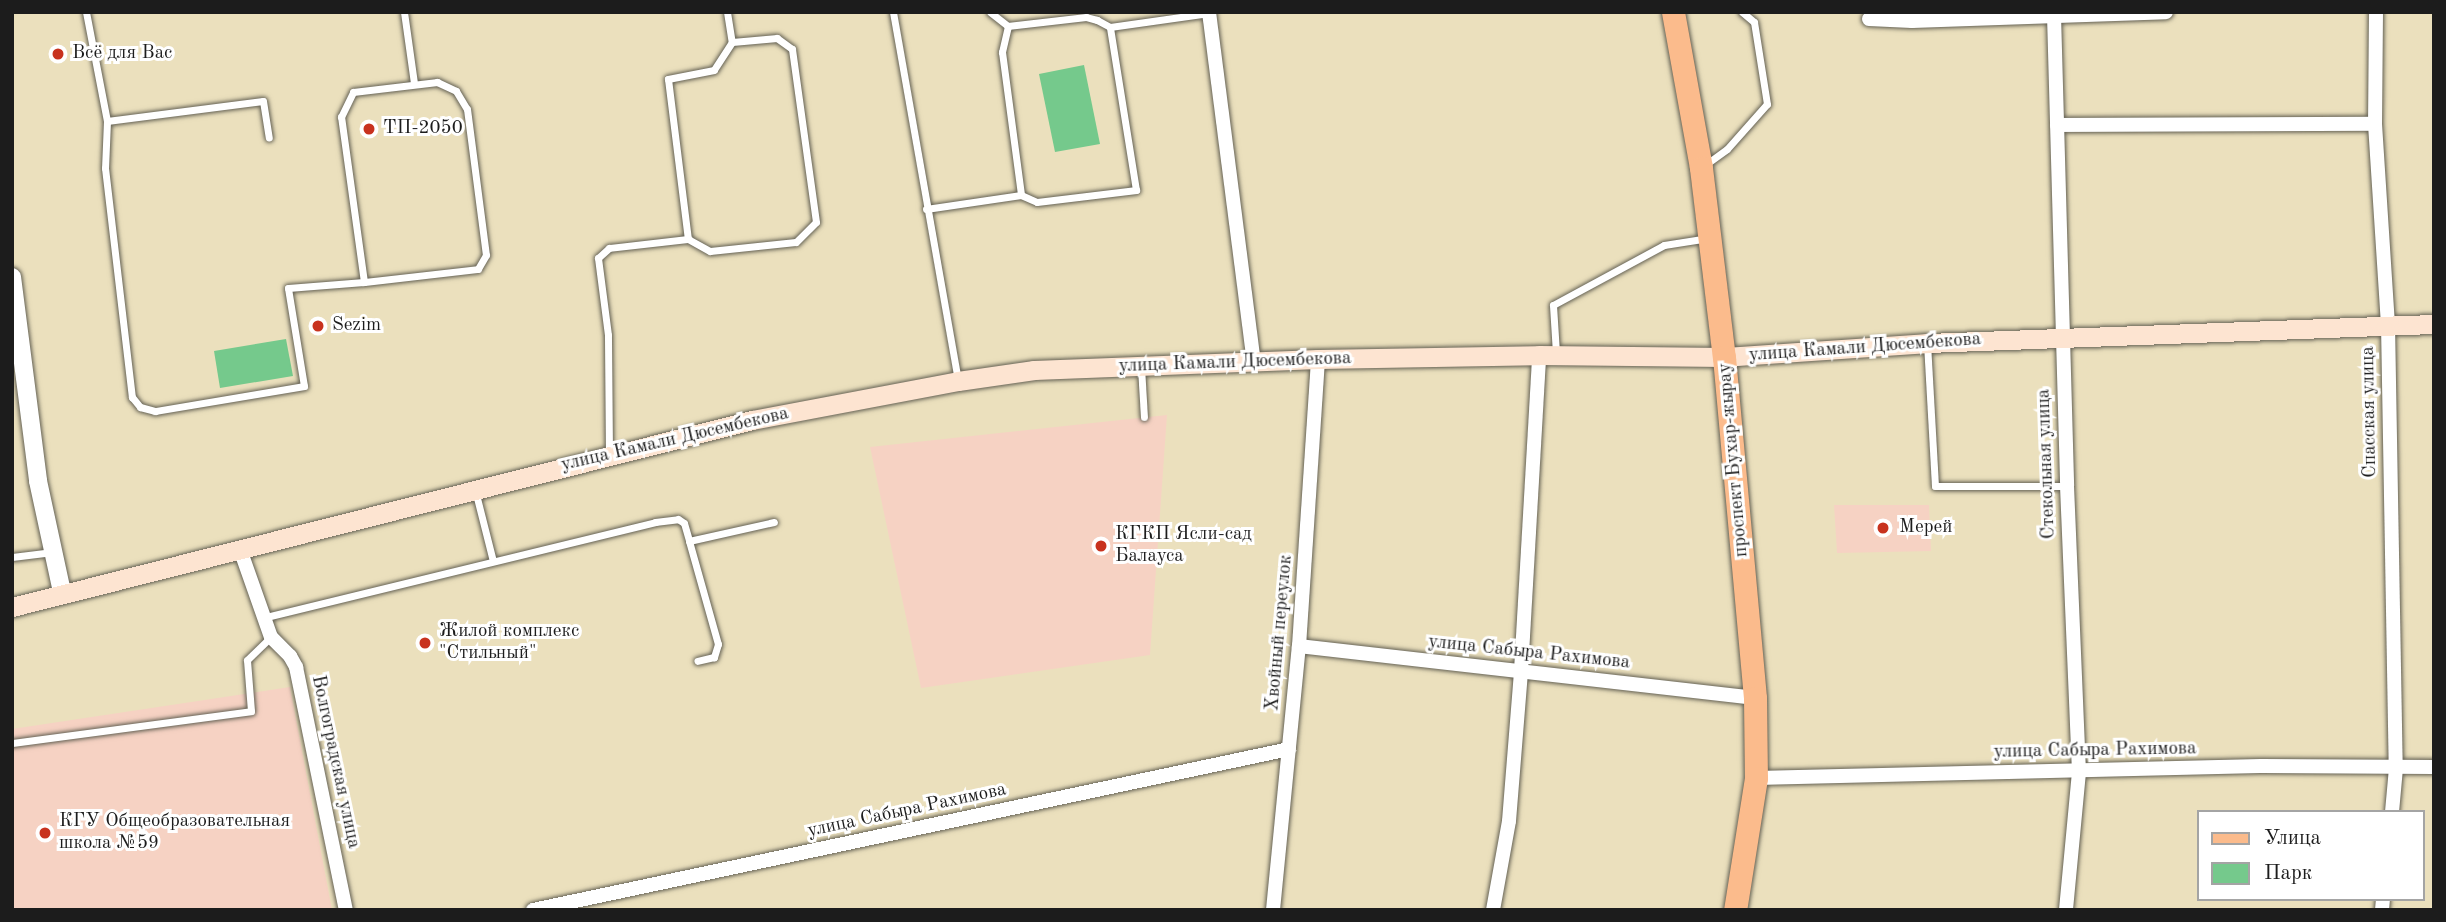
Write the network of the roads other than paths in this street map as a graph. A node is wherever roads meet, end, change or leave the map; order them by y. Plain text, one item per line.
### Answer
1 (86, 12) edge
2 (404, 12) edge
3 (727, 12) edge
4 (894, 12) edge
5 (990, 12) edge
6 (1672, 12) edge
7 (1742, 12) edge
8 (2166, 12) edge
9 (2376, 12) edge
10 (1210, 13) edge
11 (2054, 15) junction
12 (1053, 16) edge
13 (1870, 19) dead end
14 (1008, 26) junction
15 (1110, 27) junction
16 (732, 42) junction
17 (414, 83) junction
18 (107, 121) junction
19 (2375, 124) junction
20 (2057, 125) junction
21 (269, 138) dead end
22 (1701, 167) junction
23 (1021, 195) junction
24 (926, 209) junction
25 (1709, 238) junction
26 (688, 239) junction
27 (364, 282) junction
28 (13, 284) edge
29 (2388, 324) junction
30 (2434, 324) edge
31 (2063, 337) junction
32 (1927, 342) junction
33 (1548, 355) junction
34 (1724, 356) junction
35 (1318, 359) junction
36 (1254, 361) junction
37 (1140, 366) junction
38 (958, 381) junction
39 (1144, 416) dead end
40 (609, 455) junction
41 (2067, 486) junction
42 (475, 490) junction
43 (774, 522) dead end
44 (689, 541) junction
45 (52, 552) junction
46 (241, 552) junction
47 (12, 557) edge
48 (493, 561) junction
49 (62, 592) junction
50 (12, 607) edge
51 (262, 618) junction
52 (271, 638) junction
53 (1299, 646) junction
54 (697, 662) dead end
55 (1521, 671) junction
56 (1755, 698) junction
57 (12, 743) edge
58 (1289, 750) junction
59 (2434, 767) edge
60 (2396, 768) junction
61 (2079, 772) junction
62 (1756, 778) junction
63 (2392, 810) edge
64 (346, 910) edge
65 (533, 910) edge
66 (1273, 910) edge
67 (1493, 910) edge
68 (1735, 910) edge
69 (2066, 910) edge

1 - 18 lane
2 - 17 lane
3 - 16 lane
4 - 24 lane
5 - 14 lane
6 - 22 main road, проспект Бухар-жырау
7 - 22 lane
8 - 11 street
9 - 19 street, Спасская улица
10 - 15 lane
10 - 36 street
11 - 13 street
11 - 20 street, Стекольная улица
12 - 14 lane
12 - 15 lane
14 - 23 lane
15 - 23 lane
16 - 26 lane
16 - 26 lane
17 - 27 lane
17 - 27 lane
18 - 21 lane
18 - 27 lane
19 - 20 street
19 - 29 street, Спасская улица
20 - 31 street, Стекольная улица
22 - 25 main road, проспект Бухар-жырау
23 - 24 lane
24 - 38 lane
25 - 33 lane
25 - 34 main road, проспект Бухар-жырау
26 - 40 lane
28 - 45 street
29 - 30 main road, улица Камали Дюсембекова
29 - 31 main road, улица Камали Дюсембекова
29 - 60 street, Спасская улица
31 - 32 main road, улица Камали Дюсембекова
31 - 41 street, Стекольная улица
32 - 34 main road, улица Камали Дюсембекова
32 - 41 lane
33 - 34 main road, улица Камали Дюсембекова
33 - 35 main road, улица Камали Дюсембекова
33 - 55 street
34 - 56 main road, проспект Бухар-жырау
35 - 36 main road, улица Камали Дюсембекова
35 - 53 street, Хвойный переулок
36 - 37 main road, улица Камали Дюсембекова
37 - 38 main road, улица Камали Дюсембекова
37 - 39 lane
38 - 40 main road, улица Камали Дюсембекова
40 - 42 main road, улица Камали Дюсембекова
41 - 61 street, Стекольная улица
42 - 46 main road, улица Камали Дюсембекова
42 - 48 lane
43 - 44 lane
44 - 48 lane
44 - 54 lane
45 - 47 lane
45 - 49 street
46 - 49 main road, улица Камали Дюсембекова
46 - 51 street, Волгоградская улица
48 - 51 lane
49 - 50 main road, улица Камали Дюсембекова
51 - 52 street, Волгоградская улица
52 - 57 lane
52 - 64 street, Волгоградская улица
53 - 55 street, улица Сабыра Рахимова
53 - 58 street, Хвойный переулок
55 - 56 street, улица Сабыра Рахимова
55 - 67 street
56 - 62 main road, проспект Бухар-жырау
58 - 65 street, улица Сабыра Рахимова
58 - 66 street, Хвойный переулок
59 - 60 street, улица Сабыра Рахимова
60 - 61 street, улица Сабыра Рахимова
60 - 63 street, Спасская улица
61 - 62 street, улица Сабыра Рахимова
61 - 69 street, Стекольная улица
62 - 68 main road, проспект Бухар-жырау

